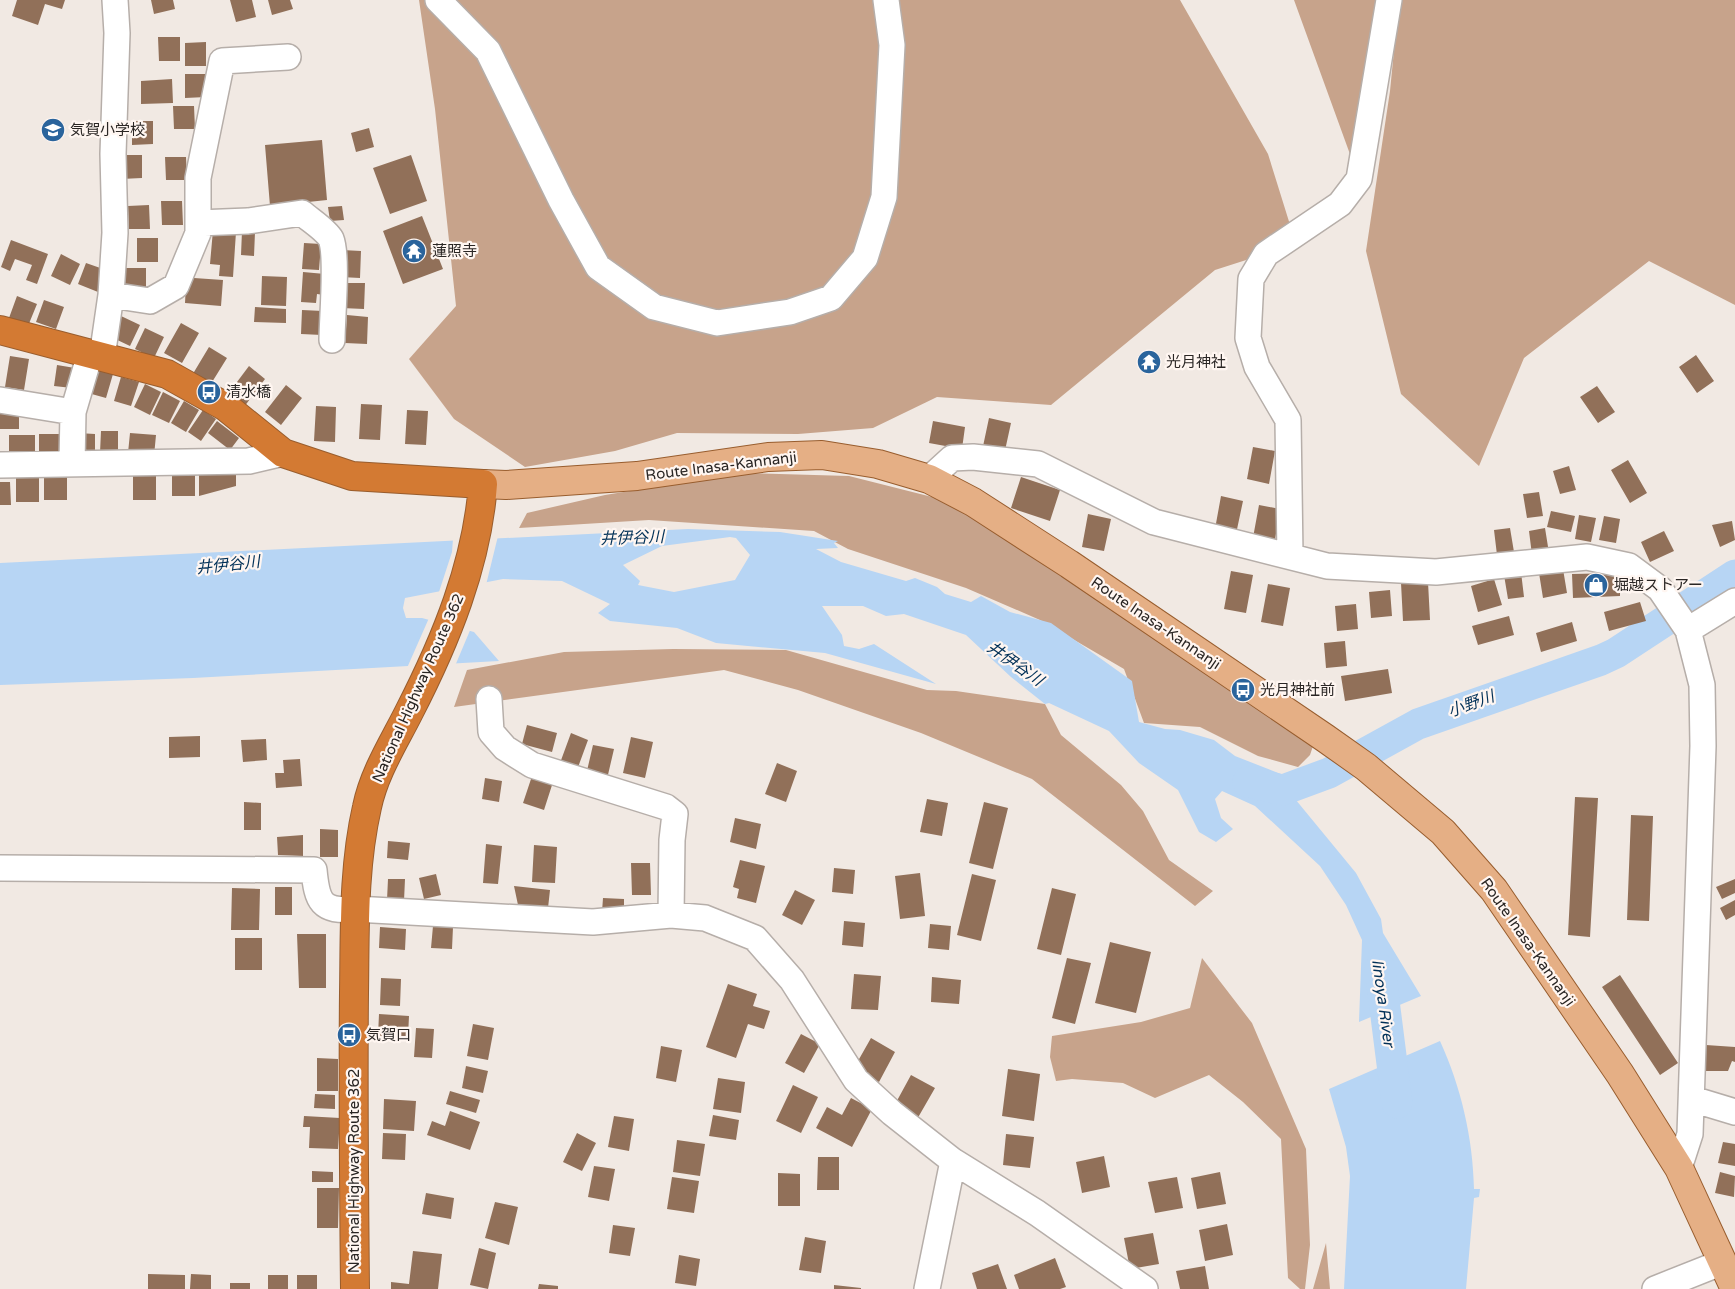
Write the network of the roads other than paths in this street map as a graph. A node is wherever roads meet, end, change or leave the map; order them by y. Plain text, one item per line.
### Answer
1 (115, 0) edge
2 (438, 0) edge
3 (886, 0) edge
4 (1388, 0) edge
5 (288, 57) dead end
6 (198, 223) junction
7 (111, 295) junction
8 (0, 330) edge
9 (332, 340) dead end
10 (96, 356) junction
11 (0, 400) edge
12 (73, 412) junction
13 (283, 453) junction
14 (72, 464) junction
15 (0, 465) edge
16 (929, 479) junction
17 (483, 484) junction
18 (1290, 556) junction
19 (1735, 602) edge
20 (1688, 630) junction
21 (489, 699) dead end
22 (0, 868) edge
23 (355, 909) junction
24 (671, 915) junction
25 (1692, 1099) junction
26 (1735, 1112) edge
27 (953, 1162) junction
28 (1679, 1168) junction
29 (1730, 1272) edge
30 (355, 1289) edge
31 (927, 1289) edge
32 (1145, 1289) edge
33 (1655, 1289) edge

1 - 7 street
2 - 3 street
4 - 18 street
5 - 6 street
6 - 7 street
6 - 9 street
7 - 10 street
8 - 10 highway
10 - 12 street
10 - 13 highway
11 - 12 street
12 - 14 street
13 - 14 street
13 - 17 highway
14 - 15 street
16 - 17 main road, Route Inasa-Kannanji
16 - 18 street
16 - 28 main road, Route Inasa-Kannanji
17 - 23 highway, National Highway Route 362
18 - 20 street
19 - 20 street
20 - 25 street
21 - 24 street
22 - 23 street
23 - 24 street
23 - 30 highway, National Highway Route 362
24 - 27 street
25 - 26 street
25 - 28 street
27 - 31 street
27 - 32 street
28 - 29 main road, Route Inasa-Kannanji
29 - 33 street

